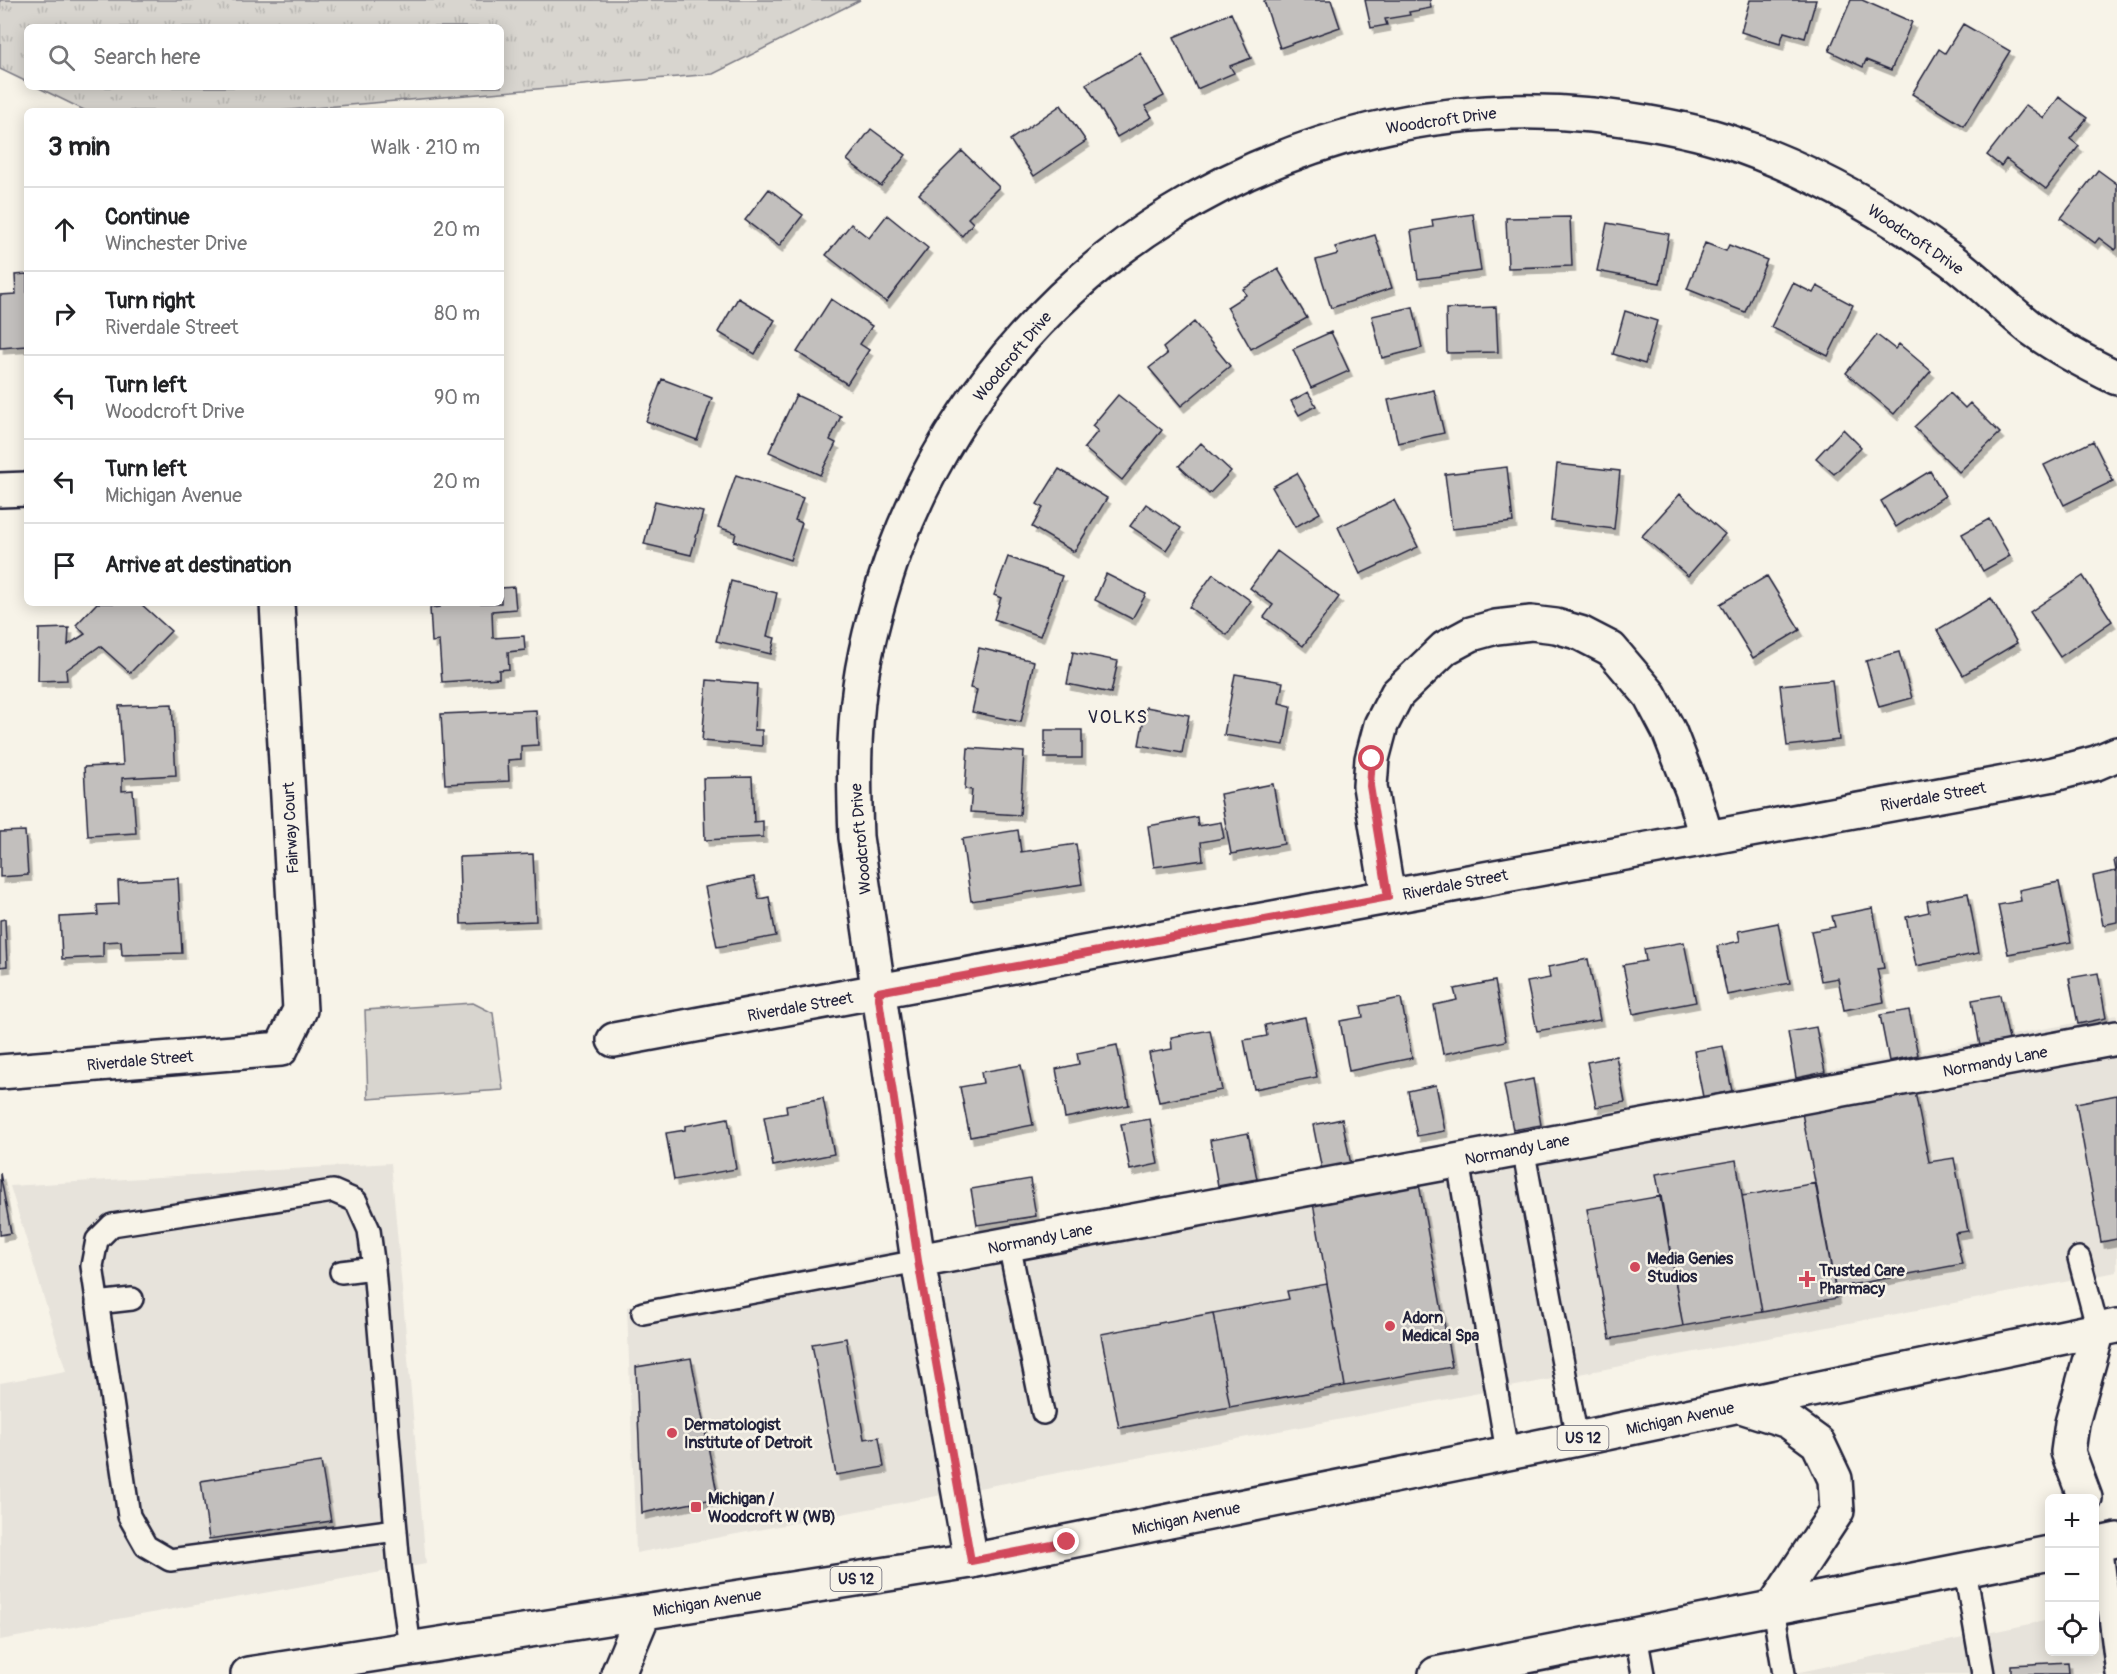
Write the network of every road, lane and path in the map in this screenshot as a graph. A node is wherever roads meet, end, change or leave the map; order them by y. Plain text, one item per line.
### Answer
1 (2117, 378) edge
2 (24, 489) edge
3 (0, 490) edge
4 (277, 606) edge
5 (2117, 753) edge
6 (1706, 836) junction
7 (1388, 897) junction
8 (878, 992) junction
9 (2117, 1038) edge
10 (614, 1040) dead end
11 (281, 1049) joint
12 (0, 1072) edge
13 (1523, 1148) junction
14 (1458, 1161) junction
15 (1009, 1244) junction
16 (2079, 1258) dead end
17 (918, 1261) junction
18 (374, 1268) junction
19 (341, 1272) dead end
20 (132, 1299) dead end
21 (97, 1303) junction
22 (643, 1313) dead end
23 (2108, 1328) edge
24 (1739, 1406) junction
25 (1042, 1413) dead end
26 (1577, 1439) junction
27 (1507, 1452) junction
28 (2084, 1494) edge
29 (396, 1530) junction
30 (2102, 1538) edge
31 (2045, 1554) edge
32 (971, 1561) junction
33 (1965, 1569) junction
34 (1773, 1608) junction
35 (644, 1612) junction
36 (1636, 1635) junction
37 (410, 1648) junction
38 (337, 1660) junction
39 (1982, 1669) edge
40 (248, 1674) edge
41 (385, 1674) edge
42 (618, 1674) edge
43 (1436, 1674) edge
44 (1643, 1674) edge
45 (1784, 1674) edge
46 (2117, 1674) edge

1 - 8 street, Woodcroft Drive
2 - 3 street
4 - 11 street, Fairway Court
5 - 6 street, Riverdale Street
6 - 7 street, Riverdale Street
6 - 7 street
7 - 8 street, Riverdale Street
8 - 10 street, Riverdale Street
8 - 17 street, Woodcroft Drive
9 - 13 street, Normandy Lane
11 - 12 street, Riverdale Street
13 - 14 street, Normandy Lane
13 - 26 lane
14 - 15 street, Normandy Lane
14 - 27 lane
15 - 17 street, Normandy Lane
15 - 25 lane
16 - 23 lane
17 - 22 lane
17 - 32 street, Woodcroft Drive
18 - 19 lane
18 - 21 lane
18 - 29 lane
20 - 21 lane
21 - 29 lane
23 - 24 street, Michigan Avenue / US 12
23 - 28 street
24 - 26 street, Michigan Avenue / US 12
24 - 34 street
26 - 27 street, Michigan Avenue / US 12
27 - 32 street, Michigan Avenue / US 12
29 - 37 lane
30 - 46 lane
31 - 33 street
32 - 35 street, Michigan Avenue / US 12
33 - 34 street
33 - 39 lane
34 - 36 street
34 - 45 lane
35 - 37 street, Michigan Avenue / US 12
35 - 42 street
36 - 43 street
36 - 44 lane
37 - 38 street, Michigan Avenue / US 12
38 - 40 street, Michigan Avenue / US 12
38 - 41 street

